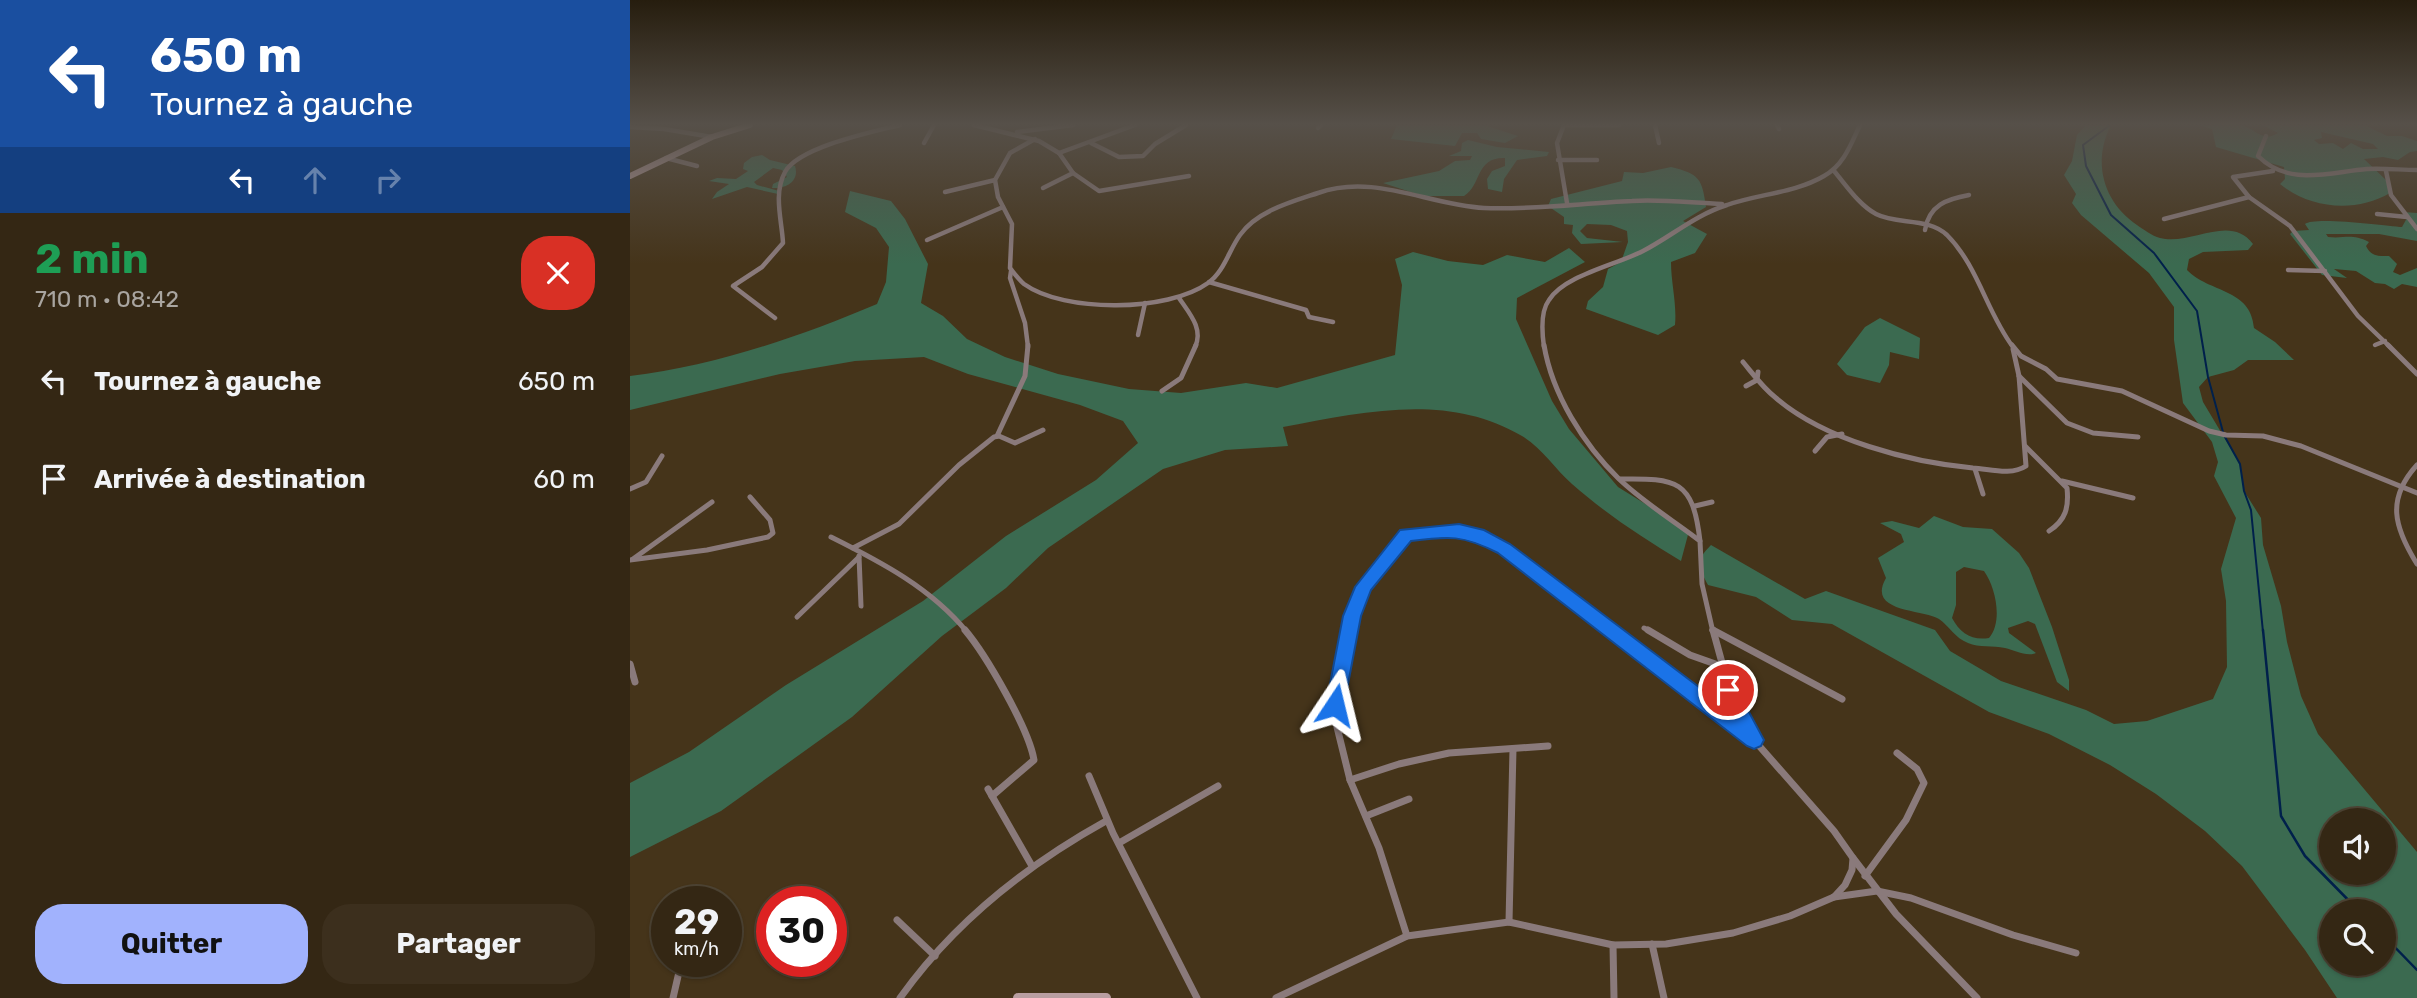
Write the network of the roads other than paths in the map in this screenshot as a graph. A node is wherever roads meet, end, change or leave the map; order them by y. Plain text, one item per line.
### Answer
1 (1834, 171) edge
2 (2386, 171) edge
3 (786, 172) edge
4 (1000, 172) edge
5 (1560, 172) edge
6 (1833, 172) edge
7 (2264, 172) edge
8 (2278, 172) edge
9 (2367, 172) edge
10 (1073, 173) joint
11 (1189, 176) dead end
12 (995, 180) junction
13 (1043, 188) dead end
14 (945, 192) dead end
15 (1969, 195) dead end
16 (2249, 197) junction
17 (1567, 203) junction
18 (1728, 204) junction
19 (1003, 206) junction
20 (2377, 214) dead end
21 (2407, 217) junction
22 (2164, 219) dead end
23 (1925, 227) junction
24 (2417, 229) edge
25 (927, 240) dead end
26 (2287, 270) dead end
27 (1011, 271) junction
28 (2325, 271) junction
29 (1209, 282) junction
30 (1179, 298) junction
31 (1144, 303) junction
32 (775, 318) dead end
33 (1333, 322) dead end
34 (1138, 335) dead end
35 (2385, 341) junction
36 (2375, 345) dead end
37 (2012, 346) junction
38 (1743, 362) dead end
39 (1758, 372) dead end
40 (2417, 374) edge
41 (2019, 376) junction
42 (1757, 380) junction
43 (1746, 386) dead end
44 (1162, 391) dead end
45 (1043, 430) dead end
46 (1842, 434) junction
47 (996, 436) junction
48 (2138, 437) dead end
49 (2023, 444) junction
50 (1815, 452) dead end
51 (662, 456) dead end
52 (2417, 465) edge
53 (1975, 469) junction
54 (1619, 479) junction
55 (2059, 479) junction
56 (2400, 486) junction
57 (630, 489) edge
58 (2417, 493) edge
59 (1983, 494) dead end
60 (750, 497) dead end
61 (2133, 498) dead end
62 (712, 502) dead end
63 (1712, 502) dead end
64 (1695, 506) junction
65 (2049, 531) dead end
66 (831, 537) dead end
67 (1700, 541) junction
68 (857, 553) junction
69 (630, 560) edge
70 (2417, 564) edge
71 (861, 606) dead end
72 (797, 617) dead end
73 (1644, 628) dead end
74 (1712, 630) junction
75 (630, 664) edge
76 (1721, 666) junction
77 (635, 682) dead end
78 (1842, 699) dead end
79 (1754, 740) junction
80 (1548, 746) dead end
81 (1513, 749) junction
82 (1897, 753) dead end
83 (1089, 776) dead end
84 (1350, 779) junction
85 (1217, 786) dead end
86 (1409, 799) dead end
87 (1366, 816) junction
88 (1106, 821) junction
89 (1119, 843) junction
90 (1853, 858) junction
91 (1032, 866) junction
92 (1864, 876) junction
93 (1877, 891) junction
94 (1833, 897) junction
95 (897, 920) dead end
96 (1509, 922) junction
97 (1407, 936) junction
98 (1652, 944) junction
99 (1614, 945) junction
100 (2076, 953) dead end
101 (935, 956) junction
102 (678, 977) edge
103 (673, 998) edge
104 (900, 998) edge
105 (1018, 998) edge
106 (1047, 998) edge
107 (1106, 998) edge
108 (1197, 998) edge
109 (1276, 998) edge
110 (1614, 998) edge
111 (1664, 998) edge
112 (1977, 998) edge

1 - 23 street
2 - 21 street
3 - 32 street
4 - 12 street
5 - 17 street
6 - 18 street
7 - 16 street
8 - 9 street
10 - 11 street
10 - 13 street
12 - 14 street
12 - 19 street
15 - 23 street
16 - 22 street
16 - 28 street
17 - 18 street
17 - 29 street
18 - 54 street
19 - 25 street
19 - 27 street
20 - 21 street
21 - 24 street
23 - 37 street
26 - 28 street
27 - 31 street
27 - 47 street
28 - 35 street
29 - 30 street
29 - 33 street
30 - 31 street
30 - 44 street
31 - 34 street
35 - 36 street
35 - 40 street
37 - 41 street
37 - 56 street
38 - 42 street
39 - 42 street
41 - 48 street
41 - 49 street
42 - 43 street
42 - 46 street
45 - 47 street
46 - 50 street
46 - 53 street
47 - 68 street
49 - 53 street
49 - 55 street
51 - 57 street
52 - 56 street
53 - 59 street
54 - 64 street
54 - 67 street
55 - 61 street
55 - 65 street
56 - 58 street
56 - 70 street
60 - 69 street
62 - 69 street
63 - 64 street
64 - 67 street
66 - 68 street
67 - 74 street
68 - 71 street
68 - 72 street
68 - 91 street
73 - 76 street
74 - 76 street
74 - 78 street
75 - 77 street
76 - 79 street
79 - 84 street
79 - 90 street
80 - 81 street
81 - 84 street
81 - 96 street
82 - 92 street
83 - 88 street
84 - 87 street
85 - 89 street
86 - 87 street
87 - 97 street
88 - 89 street
88 - 91 street
89 - 108 street
90 - 92 street
90 - 94 street
91 - 101 street
92 - 93 street
93 - 94 street
93 - 100 street
93 - 112 street
94 - 98 street
95 - 101 street
96 - 97 street
96 - 99 street
97 - 109 street
98 - 99 street
98 - 111 street
99 - 110 street
101 - 104 street
102 - 103 street
105 - 106 street
106 - 107 street

